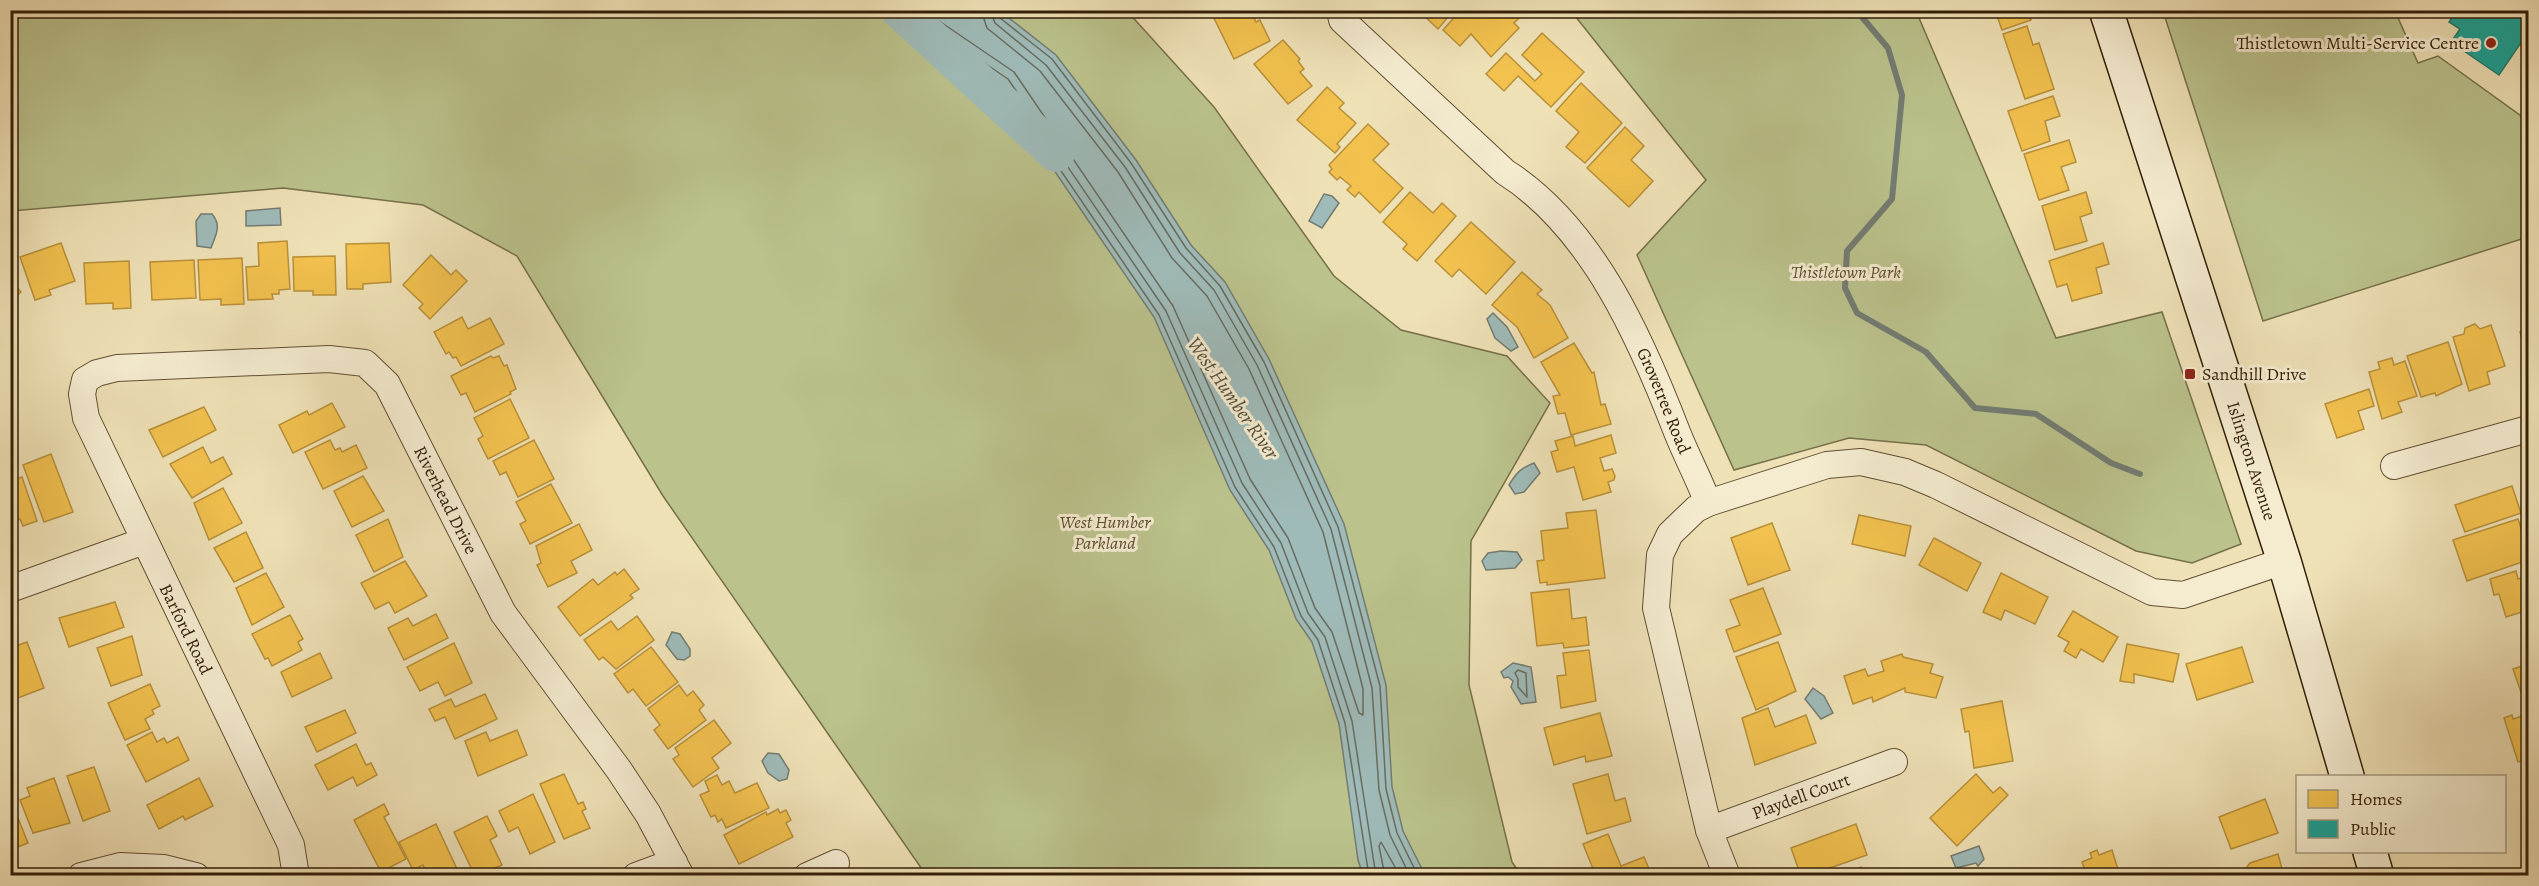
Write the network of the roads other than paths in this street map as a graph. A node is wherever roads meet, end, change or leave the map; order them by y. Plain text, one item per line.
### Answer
1 (1340, 10) edge
2 (2106, 10) edge
3 (85, 380) joint
4 (2529, 429) edge
5 (2394, 466) dead end
6 (1708, 503) junction
7 (144, 541) junction
8 (2284, 561) junction
9 (10, 590) edge
10 (1894, 762) dead end
11 (2346, 775) edge
12 (1709, 830) junction
13 (2370, 853) edge
14 (836, 863) dead end
15 (677, 869) edge
16 (81, 876) edge
17 (196, 876) edge
18 (296, 876) edge
19 (636, 876) edge
20 (807, 876) edge
21 (1727, 876) edge
22 (2377, 876) edge

1 - 6 street, Grovetree Road
2 - 8 main road, Islington Avenue
3 - 7 street, Barford Road
3 - 15 street, Riverhead Drive
4 - 5 street
6 - 8 street
6 - 12 street
7 - 9 street
7 - 18 street, Barford Road
8 - 11 main road, Islington Avenue
10 - 12 street, Playdell Court
12 - 21 street
13 - 22 main road
14 - 20 street
15 - 19 street
16 - 17 street

